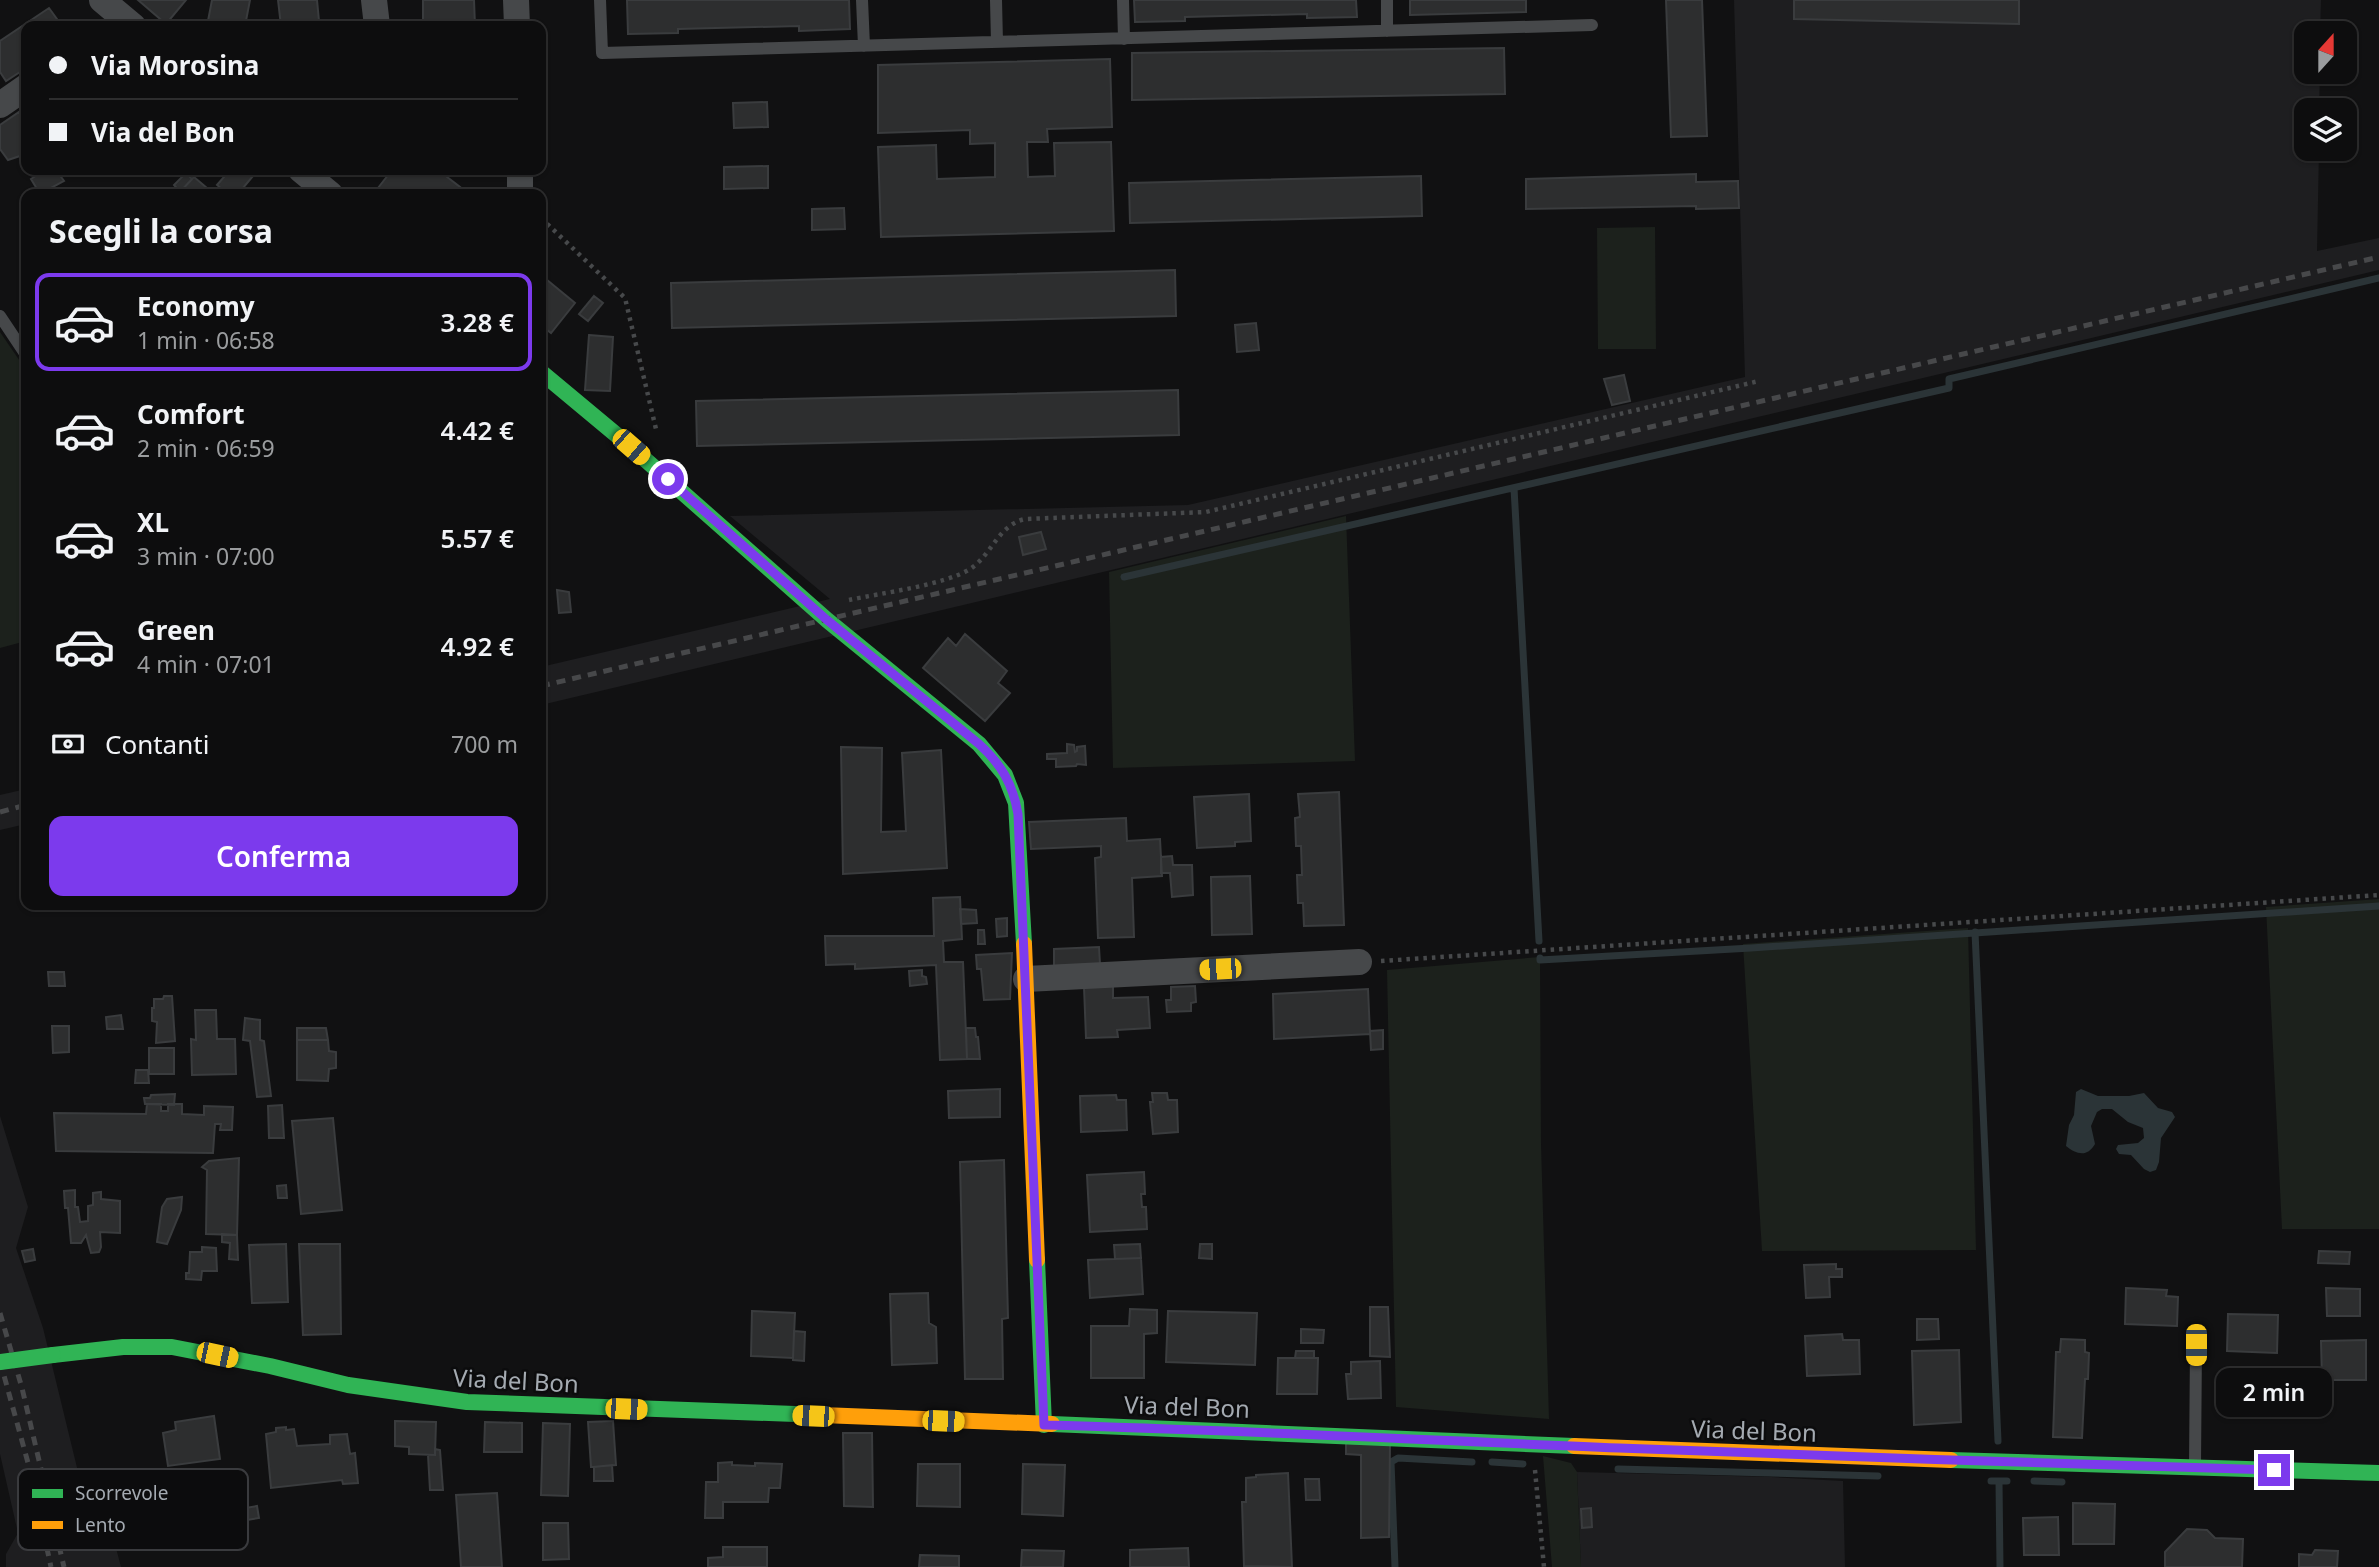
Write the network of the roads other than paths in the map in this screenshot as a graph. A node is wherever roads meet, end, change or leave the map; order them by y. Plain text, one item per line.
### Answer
1 (102, 0) edge
2 (374, 0) edge
3 (516, 0) edge
4 (600, 0) edge
5 (862, 0) edge
6 (996, 0) edge
7 (1123, 0) edge
8 (1388, 0) edge
9 (120, 21) edge
10 (376, 21) edge
11 (517, 21) edge
12 (1592, 25) dead end
13 (1387, 31) junction
14 (1124, 39) junction
15 (997, 42) junction
16 (863, 46) junction
17 (21, 90) edge
18 (0, 105) edge
19 (307, 175) edge
20 (324, 189) edge
21 (0, 316) edge
22 (21, 348) edge
23 (546, 376) edge
24 (1359, 962) road end
25 (1026, 979) junction
26 (2196, 1345) dead end
27 (0, 1362) edge
28 (1044, 1425) junction
29 (2195, 1468) junction
30 (2379, 1473) edge

1 - 9 street
2 - 10 street
3 - 11 street
4 - 16 lane
5 - 16 lane
6 - 15 lane
7 - 14 lane
8 - 13 lane
12 - 13 lane
13 - 14 lane
14 - 15 lane
15 - 16 lane
17 - 18 street
19 - 20 street
21 - 22 lane
23 - 25 street
24 - 25 street
25 - 28 street
26 - 29 lane
27 - 28 street, Via del Bon, bridge
28 - 29 street, Via del Bon
29 - 30 street, Via del Bon

